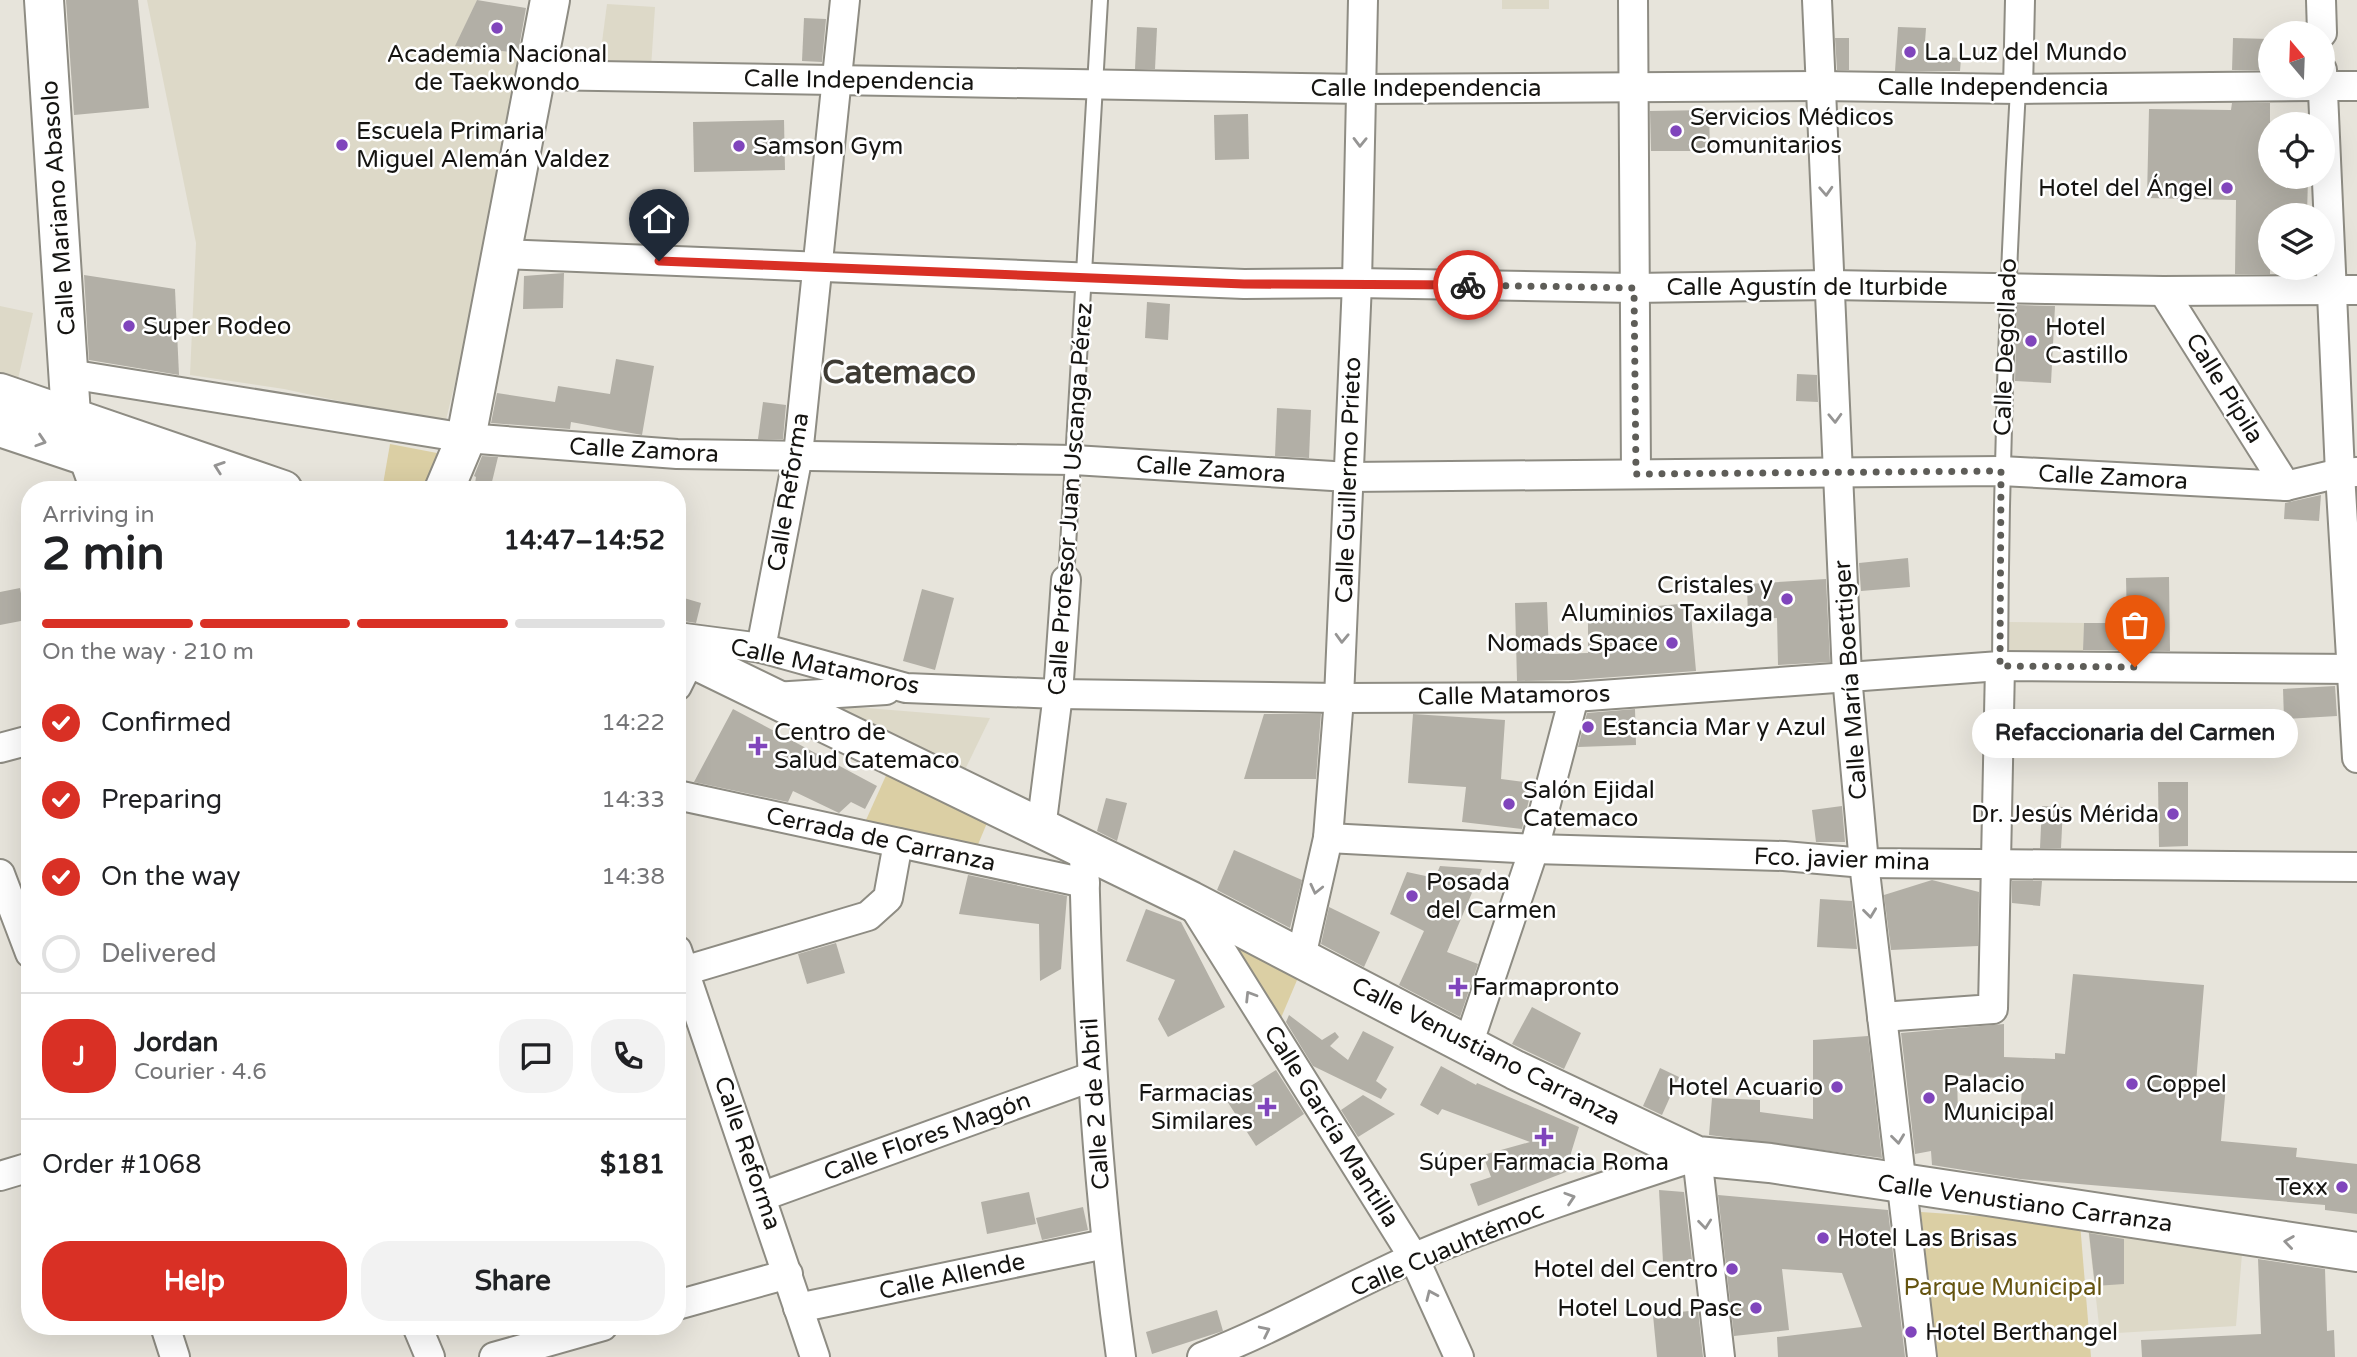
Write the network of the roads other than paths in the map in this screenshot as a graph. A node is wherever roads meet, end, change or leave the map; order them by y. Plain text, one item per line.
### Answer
1 (44, 0) edge
2 (550, 0) edge
3 (845, 0) edge
4 (1100, 0) edge
5 (1363, 0) edge
6 (1633, 0) edge
7 (1817, 0) edge
8 (2020, 0) edge
9 (2321, 0) edge
10 (2322, 21) edge
11 (538, 75) junction
12 (837, 79) junction
13 (1095, 85) junction
14 (1821, 86) junction
15 (2335, 86) edge
16 (2357, 86) edge
17 (2258, 87) edge
18 (1633, 88) junction
19 (1362, 89) junction
20 (2018, 89) junction
21 (2323, 98) edge
22 (502, 254) junction
23 (816, 267) junction
24 (1085, 277) junction
25 (1357, 283) junction
26 (1831, 285) junction
27 (2007, 286) junction
28 (1634, 288) junction
29 (2163, 290) junction
30 (2345, 291) edge
31 (69, 374) junction
32 (0, 393) edge
33 (71, 415) junction
34 (0, 427) edge
35 (466, 438) junction
36 (82, 454) junction
37 (798, 455) junction
38 (1074, 460) junction
39 (1836, 471) junction
40 (2001, 471) junction
41 (2348, 473) edge
42 (1636, 474) junction
43 (1349, 477) junction
44 (92, 481) edge
45 (162, 481) edge
46 (258, 481) edge
47 (448, 481) edge
48 (2286, 485) junction
49 (1066, 580) joint
50 (761, 648) junction
51 (686, 657) edge
52 (686, 660) edge
53 (2000, 666) junction
54 (2354, 669) edge
55 (1847, 676) junction
56 (906, 688) junction
57 (1058, 694) junction
58 (1574, 696) junction
59 (774, 697) junction
60 (1339, 698) junction
61 (21, 742) edge
62 (0, 748) edge
63 (2357, 758) edge
64 (686, 797) edge
65 (1041, 829) junction
66 (1328, 838) junction
67 (898, 843) junction
68 (1534, 849) junction
69 (1864, 863) junction
70 (1998, 863) junction
71 (1084, 866) junction
72 (2357, 867) edge
73 (0, 874) edge
74 (1191, 901) junction
75 (21, 929) edge
76 (1301, 957) junction
77 (686, 962) edge
78 (686, 981) edge
79 (1882, 1017) junction
80 (1468, 1045) junction
81 (1091, 1077) junction
82 (1697, 1156) junction
83 (21, 1170) edge
84 (0, 1176) edge
85 (1904, 1185) junction
86 (763, 1196) junction
87 (1105, 1244) junction
88 (2357, 1252) edge
89 (1415, 1258) junction
90 (788, 1274) junction
91 (686, 1303) edge
92 (799, 1308) junction
93 (168, 1335) edge
94 (421, 1335) edge
95 (571, 1335) edge
96 (175, 1357) edge
97 (430, 1357) edge
98 (494, 1357) edge
99 (815, 1357) edge
100 (1121, 1357) edge
101 (1202, 1357) edge
102 (1459, 1357) edge
103 (1720, 1357) edge
104 (1922, 1357) edge

1 - 31 street, Calle Mariano Abasolo
2 - 11 street
3 - 12 street, Calle Reforma
4 - 13 lane, Calle Profesor Juan Uscanga Pérez
5 - 19 street, Calle Guillermo Prieto
6 - 18 street
7 - 14 street, Calle María Boettiger
8 - 20 street, Calle Degollado
9 - 10 street
11 - 12 street, Calle Independencia
11 - 22 street
12 - 13 street, Calle Independencia
12 - 23 street, Calle Reforma
13 - 19 street, Calle Independencia
13 - 24 lane, Calle Profesor Juan Uscanga Pérez
14 - 18 street, Calle Independencia
14 - 20 street, Calle Independencia
14 -> 26 street, Calle María Boettiger
15 - 16 street
17 - 20 street, Calle Independencia
18 - 19 street, Calle Independencia
18 - 28 street
19 -> 25 street, Calle Guillermo Prieto
20 - 27 lane, Calle Degollado
21 - 30 street
22 - 23 street, Calle Agustín de Iturbide
22 - 35 street
23 - 24 street, Calle Agustín de Iturbide
23 - 37 street, Calle Reforma
24 - 25 street, Calle Agustín de Iturbide
24 - 38 lane, Calle Profesor Juan Uscanga Pérez
25 - 28 street, Calle Agustín de Iturbide
25 - 43 street, Calle Guillermo Prieto
26 - 27 street, Calle Agustín de Iturbide
26 - 28 street, Calle Agustín de Iturbide
26 -> 39 street, Calle María Boettiger
27 - 29 street, Calle Agustín de Iturbide
27 - 40 lane, Calle Degollado
28 - 42 street
29 - 30 street, Calle Agustín de Iturbide
29 - 48 street, Calle Pípila
30 - 41 street
31 - 33 street, Calle Mariano Abasolo
31 - 35 street, Calle Zamora
32 - 33 street
33 - 36 street, Calle Mariano Abasolo
46 -> 33 street
34 -> 36 street
35 - 37 street, Calle Zamora
35 - 47 street
36 - 44 street
36 - 45 street
37 - 38 street, Calle Zamora
37 - 50 street, Calle Reforma
38 - 43 street, Calle Zamora
38 - 49 lane, Calle Profesor Juan Uscanga Pérez
39 - 40 street, Calle Zamora
39 - 42 street, Calle Zamora
39 - 55 street, Calle María Boettiger
40 - 48 street, Calle Zamora
40 - 53 lane, Calle Degollado
41 - 48 street, Calle Zamora
41 - 54 street
42 - 43 street, Calle Zamora
43 -> 60 street, Calle Guillermo Prieto
49 - 57 street, Calle Profesor Juan Uscanga Pérez
50 - 51 street, Calle Matamoros
50 - 56 street, Calle Matamoros
52 - 59 street, Calle Venustiano Carranza
53 - 54 street, Calle Matamoros
53 - 55 street, Calle Matamoros
53 - 70 street, Calle Degollado
54 - 63 street
55 - 58 street, Calle Matamoros
55 - 69 street, Calle María Boettiger
56 - 57 street, Calle Matamoros
56 - 59 street
57 - 60 street, Calle Matamoros
57 - 65 street, Calle Profesor Juan Uscanga Pérez
58 - 60 street, Calle Matamoros
58 - 68 street
59 - 65 street, Calle Venustiano Carranza
60 - 66 street, Calle Guillermo Prieto
61 - 62 street
64 - 67 street, Cerrada de Carranza
65 - 71 street, Calle Venustiano Carranza
66 - 68 street, Fco. javier mina
66 -> 76 street, Calle Guillermo Prieto
67 - 71 street, Cerrada de Carranza
67 - 77 street
68 - 69 street, Fco. javier mina
68 - 80 street
69 - 70 street, Fco. javier mina
69 -> 79 street, Calle María Boettiger
70 - 72 street, Fco. javier mina
70 - 79 street, Calle Degollado
71 - 74 street, Calle Venustiano Carranza
71 - 81 street, Calle 2 de Abril
73 - 75 street
74 - 76 street, Calle Venustiano Carranza
89 -> 74 street, Calle García Mantilla
76 - 80 street, Calle Venustiano Carranza
78 - 86 street, Calle Reforma
79 -> 85 street, Calle María Boettiger
80 - 82 street, Calle Venustiano Carranza
81 - 86 street, Calle Flores Magón
81 - 87 street, Calle 2 de Abril
82 - 85 street, Calle Venustiano Carranza
89 -> 82 street, Calle Cuauhtémoc
82 -> 103 street
83 - 84 street
88 -> 85 street, Calle Venustiano Carranza
85 - 104 street, Calle María Boettiger
86 - 90 street, Calle Reforma
87 - 92 street, Calle Allende
87 - 100 street, Calle 2 de Abril
101 -> 89 street, Calle Cuauhtémoc
102 -> 89 street, Calle García Mantilla
90 - 91 street
90 - 92 street, Calle Reforma
92 - 99 street, Calle Reforma
93 - 96 street
94 - 97 street
95 - 98 street

